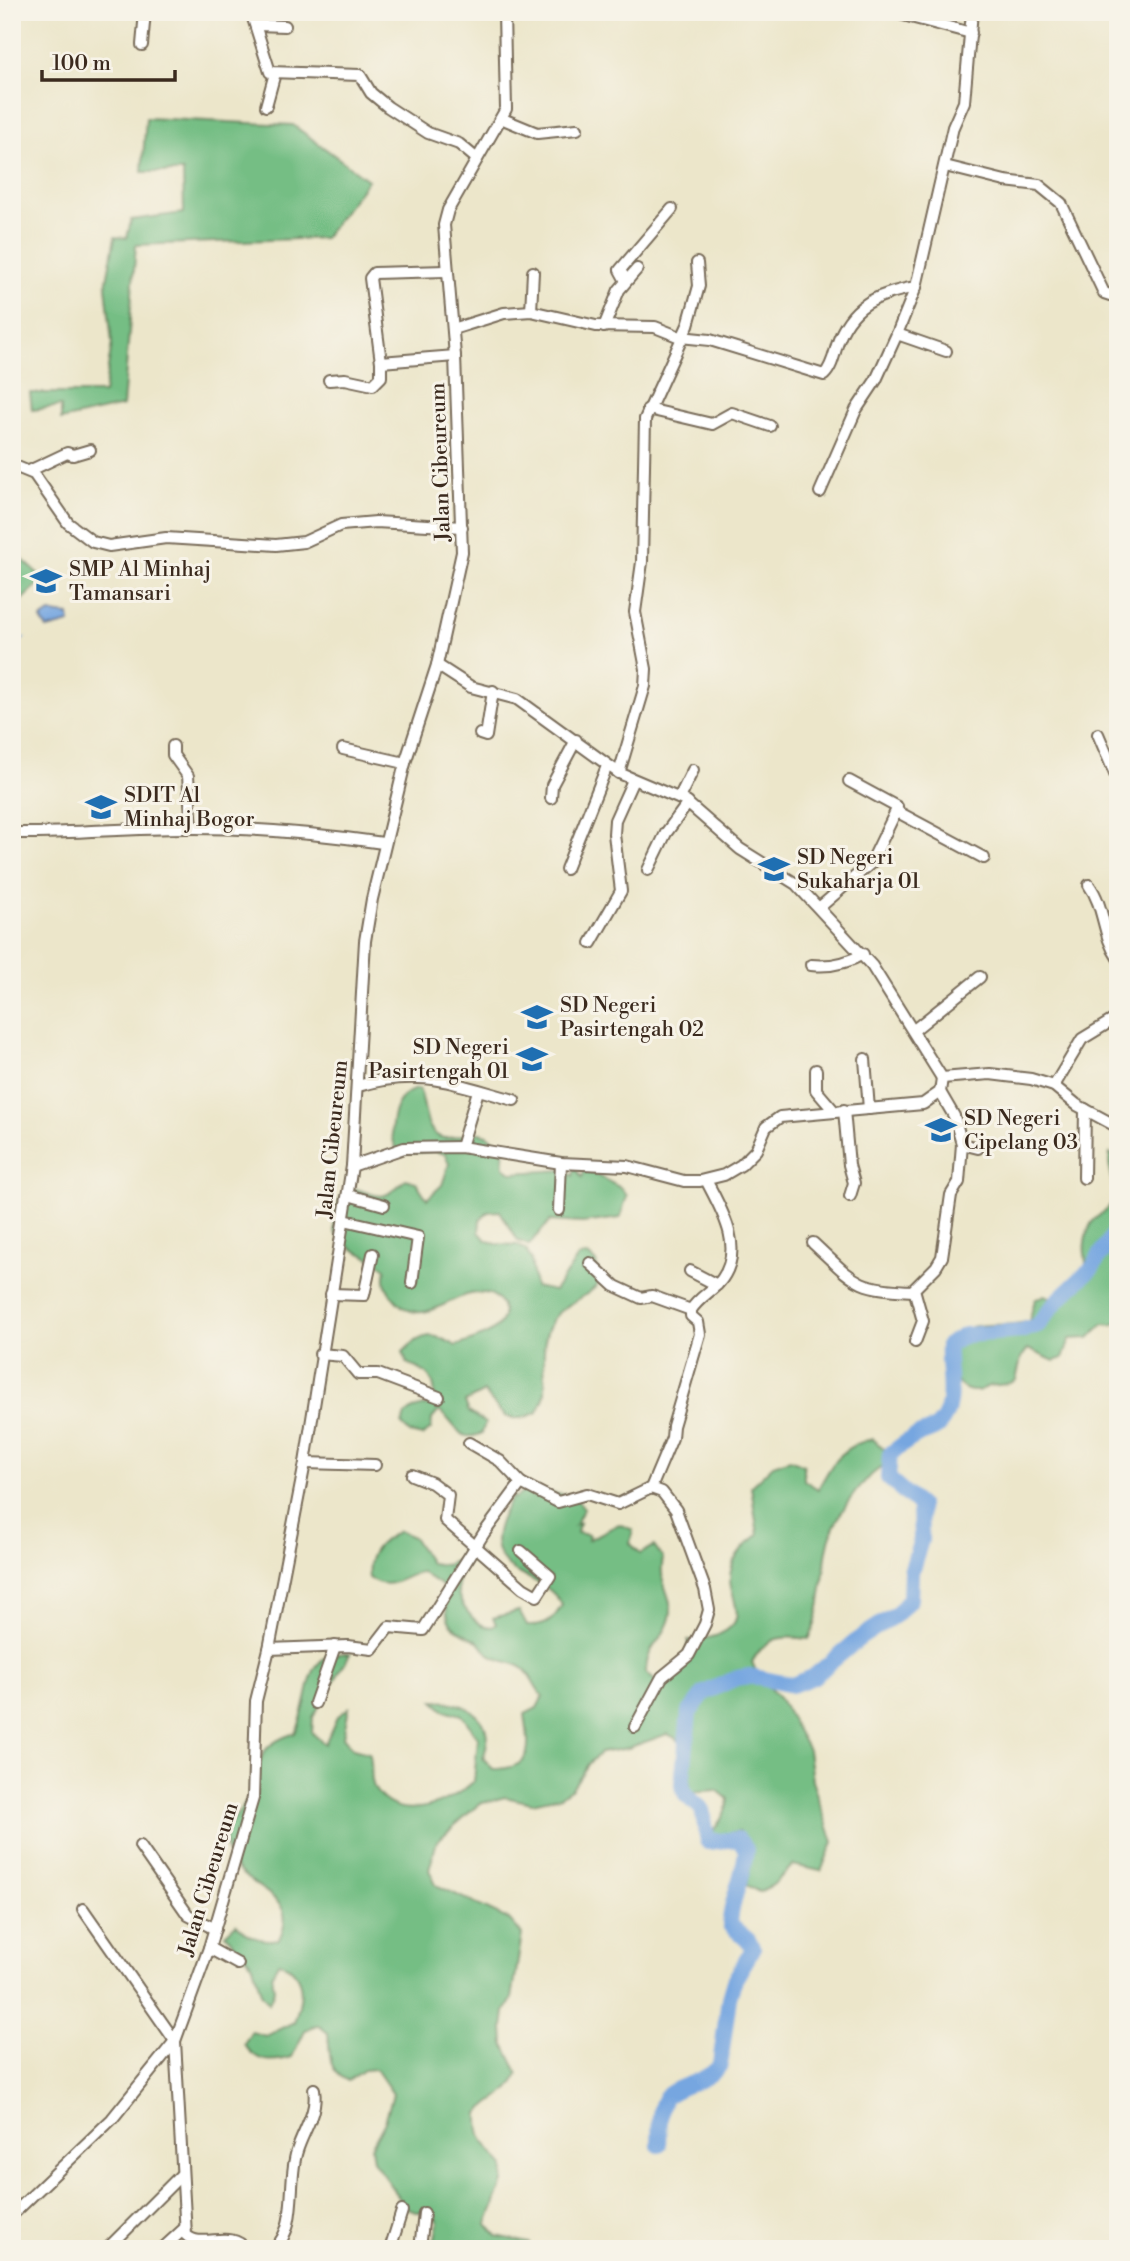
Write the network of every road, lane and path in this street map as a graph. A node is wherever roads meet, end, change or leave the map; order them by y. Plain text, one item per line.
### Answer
1 (145, 12) edge
2 (251, 12) edge
3 (503, 12) edge
4 (892, 12) edge
5 (972, 12) edge
6 (257, 25) junction
7 (285, 26) dead end
8 (971, 33) junction
9 (142, 45) dead end
10 (275, 73) junction
11 (266, 106) dead end
12 (503, 119) junction
13 (577, 129) dead end
14 (477, 159) junction
15 (945, 166) junction
16 (672, 209) dead end
17 (696, 263) dead end
18 (637, 268) dead end
19 (446, 271) junction
20 (533, 272) dead end
21 (625, 281) junction
22 (916, 287) junction
23 (1118, 291) edge
24 (531, 311) junction
25 (604, 327) junction
26 (453, 330) junction
27 (897, 334) junction
28 (680, 337) junction
29 (946, 351) dead end
30 (455, 356) junction
31 (381, 362) junction
32 (329, 380) dead end
33 (648, 409) junction
34 (770, 426) dead end
35 (90, 450) dead end
36 (12, 465) edge
37 (29, 471) junction
38 (820, 492) dead end
39 (462, 527) junction
40 (436, 665) junction
41 (493, 691) junction
42 (480, 734) dead end
43 (1098, 734) dead end
44 (576, 740) junction
45 (173, 746) dead end
46 (343, 749) dead end
47 (405, 763) junction
48 (607, 766) junction
49 (693, 770) dead end
50 (619, 773) junction
51 (633, 780) junction
52 (849, 781) dead end
53 (1118, 781) edge
54 (551, 798) dead end
55 (684, 801) junction
56 (896, 811) junction
57 (192, 828) junction
58 (12, 833) edge
59 (383, 843) junction
60 (984, 858) dead end
61 (566, 869) dead end
62 (648, 870) dead end
63 (1089, 885) dead end
64 (820, 907) junction
65 (591, 943) dead end
66 (863, 954) junction
67 (1118, 958) edge
68 (811, 965) dead end
69 (980, 976) dead end
70 (1118, 1017) edge
71 (914, 1030) junction
72 (865, 1059) dead end
73 (817, 1070) dead end
74 (942, 1078) junction
75 (358, 1086) junction
76 (1054, 1086) junction
77 (478, 1091) junction
78 (940, 1092) junction
79 (514, 1100) dead end
80 (869, 1109) junction
81 (1084, 1109) junction
82 (839, 1111) junction
83 (1118, 1127) edge
84 (962, 1144) junction
85 (461, 1147) junction
86 (978, 1148) dead end
87 (561, 1163) junction
88 (352, 1166) junction
89 (1084, 1178) dead end
90 (706, 1180) junction
91 (348, 1195) junction
92 (850, 1196) dead end
93 (384, 1205) dead end
94 (559, 1210) dead end
95 (344, 1220) junction
96 (813, 1243) dead end
97 (373, 1254) dead end
98 (590, 1262) dead end
99 (690, 1271) dead end
100 (412, 1283) dead end
101 (717, 1285) junction
102 (914, 1291) junction
103 (331, 1294) junction
104 (691, 1310) junction
105 (915, 1342) dead end
106 (320, 1354) junction
107 (439, 1397) dead end
108 (468, 1443) dead end
109 (305, 1463) junction
110 (376, 1465) dead end
111 (412, 1475) dead end
112 (521, 1483) junction
113 (651, 1488) junction
114 (477, 1545) junction
115 (521, 1551) dead end
116 (335, 1646) junction
117 (269, 1649) junction
118 (315, 1703) dead end
119 (635, 1727) dead end
120 (140, 1846) dead end
121 (83, 1909) dead end
122 (215, 1929) junction
123 (209, 1948) junction
124 (238, 1964) dead end
125 (176, 2041) junction
126 (314, 2089) dead end
127 (182, 2174) junction
128 (402, 2211) dead end
129 (424, 2213) dead end
130 (12, 2215) edge
131 (185, 2228) junction
132 (107, 2249) edge
133 (162, 2249) edge
134 (245, 2249) edge
135 (274, 2249) edge
136 (390, 2249) edge
137 (420, 2249) edge

1 - 9 street
2 - 6 street
3 - 12 street, Jalan Cibeureum
4 - 8 street
5 - 8 street
6 - 7 street
6 - 10 street
8 - 15 street
10 - 11 street
10 - 14 street
12 - 13 street
12 - 14 street, Jalan Cibeureum
14 - 19 street, Jalan Cibeureum
15 - 22 street
15 - 23 street
16 - 21 street
17 - 28 street
18 - 21 street
19 - 26 street, Jalan Cibeureum
19 - 31 street
20 - 24 street
21 - 25 street
22 - 27 street
22 - 28 street
24 - 25 street
24 - 26 street
25 - 28 street
26 - 30 street, Jalan Cibeureum
27 - 29 street
27 - 38 street
28 - 33 street
30 - 31 street
30 - 39 street, Jalan Cibeureum
31 - 32 street
33 - 34 street
33 - 50 street
35 - 37 street
36 - 37 street
37 - 39 street
39 - 40 street, Jalan Cibeureum
40 - 41 street
40 - 47 street, Jalan Cibeureum
41 - 42 street
41 - 44 street
43 - 53 street
44 - 48 street
44 - 54 street
45 - 57 street
46 - 47 street
47 - 59 street, Jalan Cibeureum
48 - 50 street
48 - 61 street
49 - 55 street
50 - 51 street
51 - 55 street
51 - 65 street
52 - 56 street
55 - 62 street
55 - 64 street
56 - 60 street
56 - 64 street
57 - 58 street
57 - 59 street
59 - 75 street, Jalan Cibeureum
63 - 67 street
64 - 66 street
66 - 68 street
66 - 71 street
69 - 71 street
70 - 76 street
71 - 74 street
72 - 80 street
73 - 82 street
74 - 76 street
74 - 78 street
75 - 77 street
75 - 88 street, Jalan Cibeureum
76 - 81 street
77 - 79 street
77 - 85 street
78 - 80 street
78 - 84 street
80 - 82 street
81 - 83 street
81 - 89 street
82 - 90 street
82 - 92 street
84 - 86 street
84 - 102 street
85 - 87 street
85 - 88 street
87 - 90 street
87 - 94 street
88 - 91 street, Jalan Cibeureum
90 - 101 street
91 - 93 street
91 - 95 street, Jalan Cibeureum
95 - 100 street
95 - 103 street, Jalan Cibeureum
96 - 102 street
97 - 103 street
98 - 104 street
99 - 101 street
101 - 104 street
102 - 105 street
103 - 106 street, Jalan Cibeureum
104 - 113 street
106 - 107 street
106 - 109 street, Jalan Cibeureum
108 - 112 street
109 - 110 street
109 - 117 street, Jalan Cibeureum
111 - 114 street
112 - 113 street
112 - 114 street
113 - 119 street
114 - 115 street
114 - 116 street
116 - 117 street
116 - 118 street
117 - 122 street, Jalan Cibeureum
120 - 122 street
121 - 125 street
122 - 123 street, Jalan Cibeureum
123 - 124 street
123 - 125 street, Jalan Cibeureum
125 - 127 street
125 - 130 street, Jalan Cibeureum
126 - 135 street
127 - 131 street
127 - 132 street
128 - 136 street
129 - 137 street
131 - 133 street
131 - 134 street

